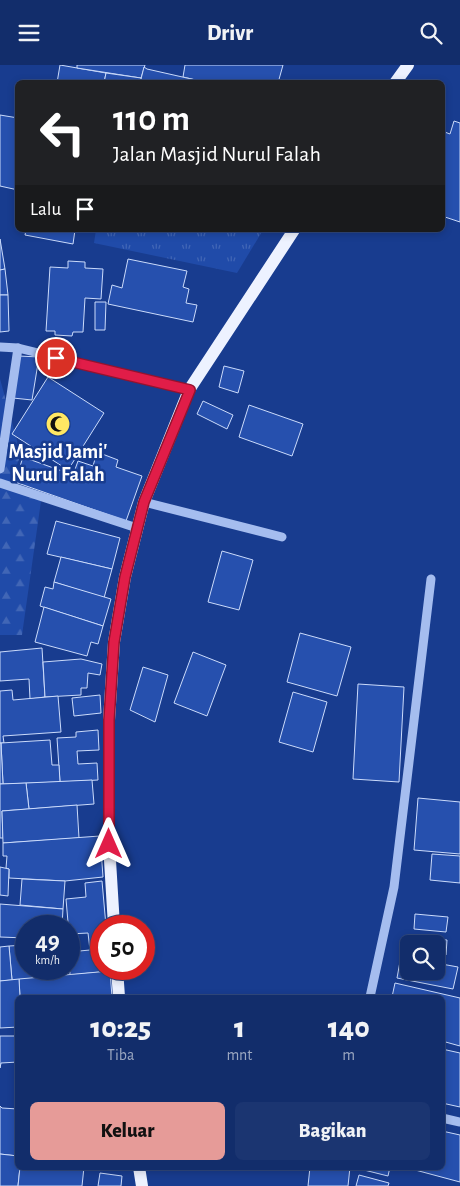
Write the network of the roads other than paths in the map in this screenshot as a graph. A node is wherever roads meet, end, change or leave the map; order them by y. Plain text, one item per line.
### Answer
1 (408, 65) edge
2 (398, 80) edge
3 (293, 232) edge
4 (0, 347) edge
5 (18, 348) junction
6 (190, 390) junction
7 (0, 469) edge
8 (0, 483) edge
9 (144, 502) junction
10 (137, 527) junction
11 (282, 537) dead end
12 (431, 579) dead end
13 (113, 915) edge
14 (118, 980) edge
15 (119, 995) edge
16 (370, 995) edge
17 (445, 1118) edge
18 (460, 1121) edge
19 (139, 1170) edge
20 (142, 1186) edge

1 - 2 main road
3 - 6 main road
4 - 5 street
5 - 6 street
5 - 7 street
6 - 9 main road
8 - 10 street
9 - 10 main road
9 - 11 street
10 - 13 main road
12 - 16 street
14 - 15 main road
17 - 18 street
19 - 20 main road

